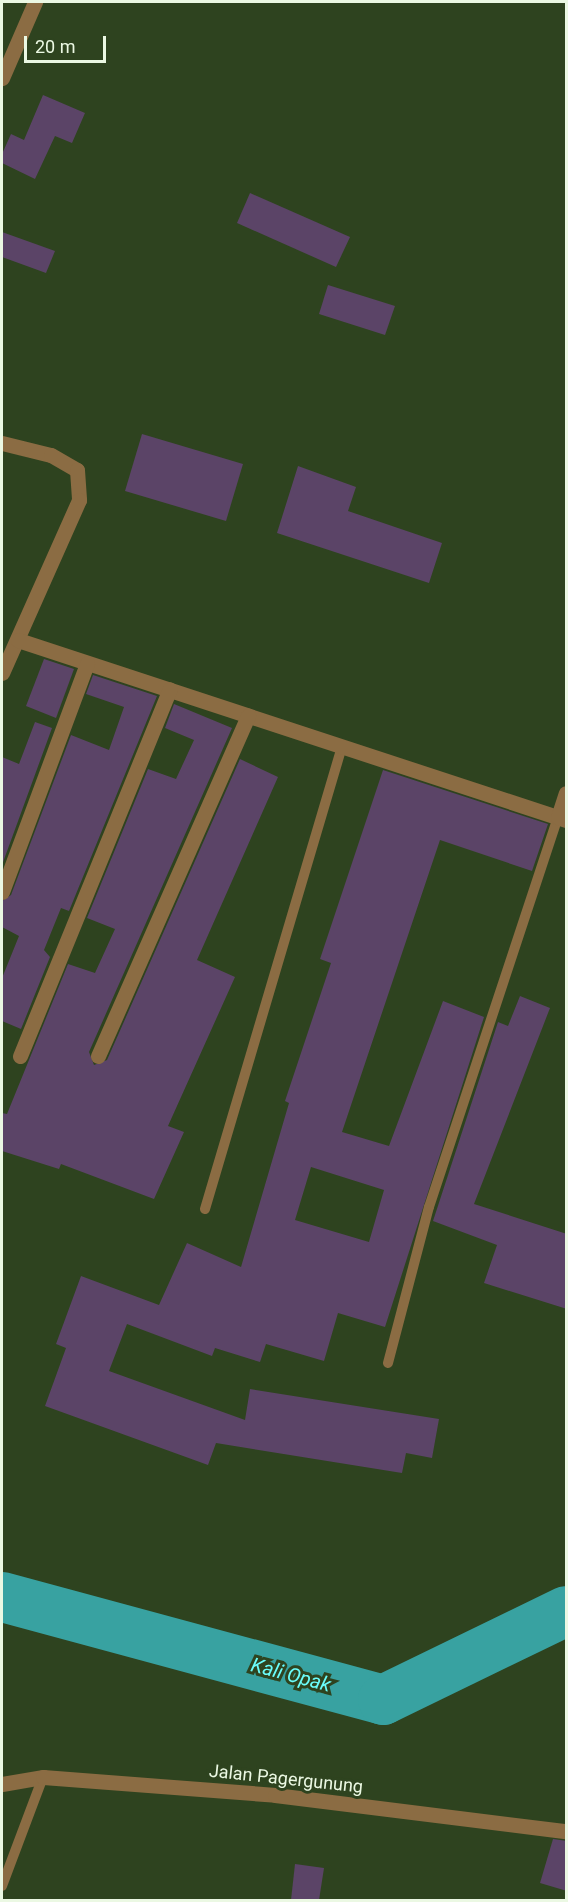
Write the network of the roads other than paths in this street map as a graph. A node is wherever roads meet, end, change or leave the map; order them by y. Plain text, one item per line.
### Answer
1 (35, 2) edge
2 (2, 78) edge
3 (2, 443) edge
4 (18, 640) junction
5 (87, 663) junction
6 (2, 673) edge
7 (170, 689) junction
8 (248, 716) junction
9 (342, 746) junction
10 (567, 793) edge
11 (562, 819) edge
12 (2, 892) edge
13 (20, 1056) dead end
14 (98, 1056) dead end
15 (205, 1209) dead end
16 (388, 1363) dead end
17 (43, 1777) junction
18 (2, 1784) edge
19 (567, 1831) edge
20 (2, 1886) edge

1 - 2 street
3 - 4 street
4 - 5 street
4 - 6 street
5 - 7 street
5 - 12 street
7 - 8 street
7 - 13 street
8 - 9 street
8 - 14 street
9 - 11 street
9 - 15 lane
10 - 11 street
11 - 16 lane
17 - 18 street, Jalan Pagergunung
17 - 19 street, Jalan Pagergunung
17 - 20 lane

